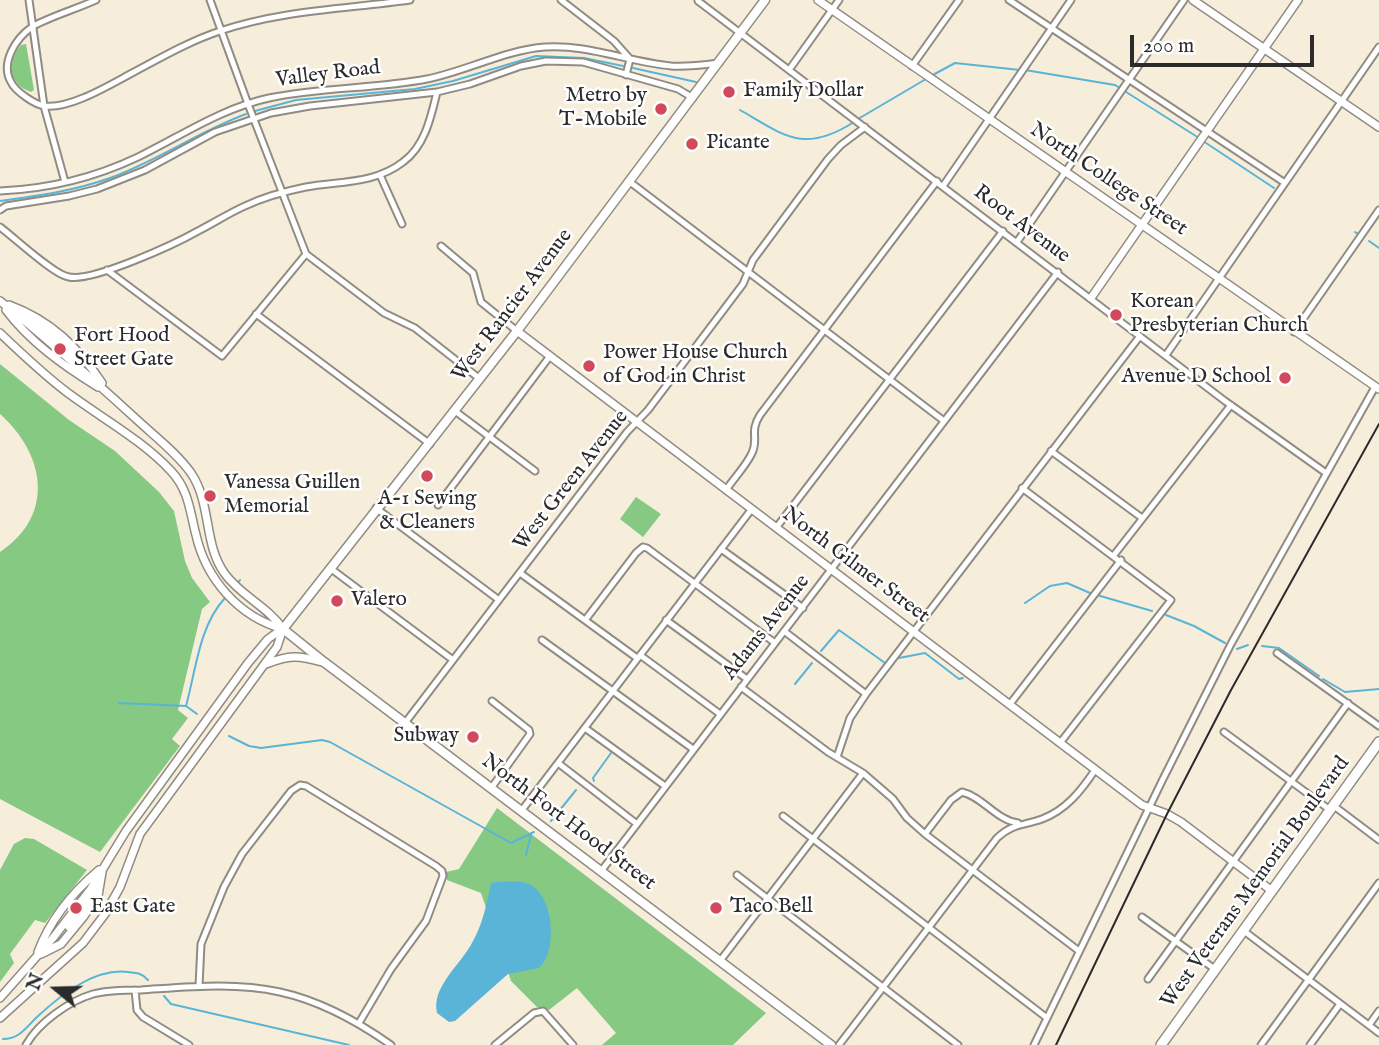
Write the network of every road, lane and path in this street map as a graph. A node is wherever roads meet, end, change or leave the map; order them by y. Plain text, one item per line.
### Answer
1 (29, 0) edge
2 (96, 0) edge
3 (211, 0) edge
4 (410, 0) edge
5 (561, 0) edge
6 (765, 0) edge
7 (818, 0) edge
8 (839, 0) edge
9 (959, 0) edge
10 (1009, 0) edge
11 (1071, 0) edge
12 (1184, 0) edge
13 (1193, 0) edge
14 (1298, 0) edge
15 (698, 1) edge
16 (832, 10) junction
17 (33, 27) junction
18 (1052, 28) junction
19 (222, 30) junction
20 (740, 33) junction
21 (1379, 47) edge
22 (1264, 49) junction
23 (630, 59) junction
24 (719, 63) junction
25 (915, 68) junction
26 (789, 70) junction
27 (626, 75) junction
28 (1128, 82) junction
29 (437, 92) junction
30 (693, 98) junction
31 (1341, 101) junction
32 (248, 104) junction
33 (44, 106) junction
34 (253, 119) junction
35 (989, 120) junction
36 (863, 125) junction
37 (1379, 127) edge
38 (1206, 134) junction
39 (1065, 173) junction
40 (380, 175) junction
41 (65, 181) junction
42 (937, 181) junction
43 (630, 182) junction
44 (1285, 183) junction
45 (943, 186) junction
46 (0, 191) edge
47 (282, 194) junction
48 (0, 210) edge
49 (1379, 210) edge
50 (402, 224) dead end
51 (1142, 225) junction
52 (0, 227) edge
53 (1003, 231) junction
54 (1017, 242) junction
55 (441, 246) dead end
56 (306, 254) junction
57 (107, 270) junction
58 (749, 272) junction
59 (1058, 272) junction
60 (1220, 278) junction
61 (1091, 298) junction
62 (0, 301) edge
63 (256, 314) junction
64 (825, 330) junction
65 (517, 331) junction
66 (1294, 331) junction
67 (0, 333) edge
68 (1140, 336) junction
69 (550, 355) junction
70 (1166, 355) junction
71 (480, 379) junction
72 (890, 379) junction
73 (1377, 388) edge
74 (1231, 405) junction
75 (455, 411) junction
76 (944, 421) junction
77 (636, 422) junction
78 (490, 436) junction
79 (430, 444) junction
80 (1051, 451) junction
81 (535, 471) dead end
82 (1326, 473) junction
83 (1023, 488) junction
84 (726, 490) junction
85 (438, 505) dead end
86 (376, 508) junction
87 (751, 510) junction
88 (1142, 518) junction
89 (776, 528) junction
90 (721, 549) junction
91 (1114, 555) junction
92 (1121, 561) junction
93 (330, 568) junction
94 (831, 570) junction
95 (520, 573) junction
96 (695, 583) junction
97 (499, 600) junction
98 (803, 608) junction
99 (586, 619) junction
100 (666, 620) junction
101 (283, 629) junction
102 (784, 631) junction
103 (913, 632) junction
104 (542, 640) dead end
105 (775, 643) junction
106 (1277, 653) dead end
107 (639, 656) junction
108 (453, 660) junction
109 (324, 662) junction
110 (265, 664) junction
111 (747, 679) junction
112 (741, 687) junction
113 (613, 691) junction
114 (866, 694) junction
115 (492, 701) dead end
116 (1348, 702) junction
117 (1010, 704) junction
118 (720, 714) junction
119 (405, 723) junction
120 (1379, 726) edge
121 (584, 728) junction
122 (1224, 732) dead end
123 (1379, 742) edge
124 (1060, 743) junction
125 (693, 749) junction
126 (837, 757) junction
127 (558, 763) junction
128 (1095, 770) junction
129 (863, 773) junction
130 (1292, 781) junction
131 (665, 786) junction
132 (492, 787) junction
133 (1149, 808) junction
134 (1332, 808) junction
135 (522, 810) junction
136 (783, 817) dead end
137 (1021, 823) junction
138 (637, 824) junction
139 (925, 834) junction
140 (813, 840) junction
141 (1379, 840) edge
142 (1233, 861) junction
143 (602, 870) junction
144 (972, 870) junction
145 (737, 875) dead end
146 (1379, 883) edge
147 (1272, 891) junction
148 (768, 899) junction
149 (1142, 917) dead end
150 (927, 927) junction
151 (1244, 931) junction
152 (1175, 942) junction
153 (1079, 951) junction
154 (720, 961) junction
155 (1216, 970) junction
156 (1148, 979) dead end
157 (1308, 980) junction
158 (199, 986) junction
159 (882, 987) junction
160 (135, 990) junction
161 (0, 998) edge
162 (1340, 1004) junction
163 (1379, 1011) edge
164 (0, 1018) edge
165 (1047, 1018) junction
166 (359, 1023) junction
167 (1369, 1025) junction
168 (1379, 1033) edge
169 (26, 1045) edge
170 (189, 1045) edge
171 (391, 1045) edge
172 (495, 1045) edge
173 (573, 1045) edge
174 (831, 1045) edge
175 (839, 1045) edge
176 (958, 1045) edge
177 (1034, 1045) edge
178 (1161, 1045) edge
179 (1261, 1045) edge
180 (1310, 1045) edge

1 - 17 street
2 - 17 street
3 - 19 street
4 - 19 street
5 - 23 street
6 - 20 main road, West Rancier Avenue
7 - 16 street, North College Street
8 - 16 street
9 - 25 street
10 - 18 street
11 - 18 street
12 - 28 street
13 - 22 street
14 - 22 street
15 - 20 street, Root Avenue
16 - 25 street, North College Street
16 - 26 street
17 - 33 street
17 - 33 street
18 - 28 street
18 - 35 street
19 - 32 street
19 - 33 street
20 - 24 main road, West Rancier Avenue
20 - 26 street, Root Avenue
21 - 31 street
22 - 31 street
22 - 38 street
23 - 24 street, Valley Road
23 - 27 street
23 - 32 street, Valley Road
24 - 30 main road, West Rancier Avenue
25 - 35 street, North College Street
26 - 36 street, Root Avenue
27 - 29 street
27 - 30 street
28 - 38 street
28 - 39 street
29 - 34 street
29 - 40 street
30 - 43 main road, West Rancier Avenue
31 - 37 street
31 - 44 street
32 - 34 street
32 - 41 street, Valley Road
33 - 41 street
34 - 47 street
34 - 48 street
35 - 39 street, North College Street
35 - 45 street
36 - 42 street, Root Avenue
36 - 58 street, West Green Avenue
38 - 44 street
38 - 51 street
39 - 51 street, North College Street
39 - 54 street
40 - 47 street
40 - 50 street
41 - 46 street, Valley Road
42 - 45 street, Root Avenue
42 - 64 street
43 - 58 street
43 - 65 main road, West Rancier Avenue
44 - 60 street
45 - 53 street, Root Avenue
47 - 56 street
47 - 57 street
49 - 66 street
51 - 60 street, North College Street
51 - 61 street
52 - 57 street
53 - 54 street, Root Avenue
53 - 72 street
54 - 59 street, Root Avenue
55 - 65 street, North Gilmer Street
56 - 63 street
56 - 71 street
57 - 63 street
58 - 64 street
58 - 77 street, West Green Avenue
59 - 61 street, Root Avenue
59 - 76 street, Adams Avenue
60 - 66 street, North College Street
60 - 70 street
61 - 68 street, Root Avenue
62 - 101 street, North Fort Hood Street
63 - 79 street
64 - 72 street
64 - 84 street
65 - 69 street, North Gilmer Street
65 - 71 main road, West Rancier Avenue
66 - 73 street, North College Street
67 - 101 street, North Fort Hood Street
68 - 70 street, Root Avenue
68 - 80 street
69 - 77 street, North Gilmer Street
69 - 78 street
70 - 74 street, Root Avenue
71 - 75 main road, West Rancier Avenue
72 - 76 street
72 - 89 street
73 - 82 street
74 - 82 street, Root Avenue
74 - 88 street
75 - 78 street
75 - 79 main road, West Rancier Avenue
76 - 94 street, Adams Avenue
77 - 84 street, North Gilmer Street
77 - 95 street, West Green Avenue
78 - 81 street
78 - 85 street
79 - 86 main road, West Rancier Avenue
80 - 83 street
80 - 88 street
82 - 133 street
83 - 91 street
83 - 103 street
84 - 87 street, North Gilmer Street
86 - 93 main road, West Rancier Avenue
86 - 97 street
87 - 89 street, North Gilmer Street
87 - 90 street
88 - 91 street
89 - 94 street, North Gilmer Street
90 - 96 street
90 - 98 street
91 - 92 street
92 - 117 street
92 - 124 street
93 - 101 main road, West Rancier Avenue
93 - 108 street
94 - 98 street, Adams Avenue
94 - 103 street, North Gilmer Street
95 - 97 street, West Green Avenue
95 - 99 street
96 - 99 street
96 - 100 street
96 - 105 street
97 - 108 street, West Green Avenue
98 - 102 street, Adams Avenue
99 - 107 street
100 - 107 street
100 - 111 street
101 - 109 main road, North Fort Hood Street
101 - 110 street
101 - 161 street
102 - 105 street, Adams Avenue
102 - 114 street
103 - 114 street
103 - 117 street, North Gilmer Street
104 - 113 street
105 - 111 street, Adams Avenue
106 - 116 street
107 - 113 street
107 - 118 street
108 - 119 street, West Green Avenue
109 - 110 street
109 - 119 main road, North Fort Hood Street
110 - 164 street
111 - 112 street, Adams Avenue
112 - 118 street, Adams Avenue
112 - 126 street
113 - 121 street
113 - 125 street
114 - 126 street
115 - 132 street
116 - 120 street
116 - 130 street
117 - 124 street, North Gilmer Street
118 - 125 street, Adams Avenue
119 - 132 main road, North Fort Hood Street
121 - 127 street
121 - 131 street
122 - 130 street
123 - 134 main road, West Veterans Memorial Boulevard
124 - 128 street, North Gilmer Street
125 - 131 street, Adams Avenue
126 - 129 street
127 - 135 street
127 - 138 street
128 - 133 street, North Gilmer Street
128 - 137 street
129 - 139 street
129 - 140 street
130 - 134 street
130 - 142 street
131 - 138 street, Adams Avenue
132 - 135 main road, North Fort Hood Street
133 - 142 street, North Gilmer Street
133 - 153 street
134 - 141 street
134 - 147 main road, West Veterans Memorial Boulevard
135 - 143 main road, North Fort Hood Street
136 - 140 street
137 - 139 street
137 - 144 street
138 - 143 street, Adams Avenue
139 - 144 street
140 - 148 street
140 - 150 street
142 - 147 street, North Gilmer Street
142 - 152 street
143 - 154 main road, North Fort Hood Street
144 - 150 street
144 - 153 street
145 - 148 street
146 - 157 street
147 - 151 main road, West Veterans Memorial Boulevard
148 - 154 street
148 - 159 street
149 - 152 street
150 - 159 street
150 - 165 street
151 - 155 main road, West Veterans Memorial Boulevard
151 - 157 street
152 - 155 street
152 - 156 street
153 - 165 street
154 - 174 main road, North Fort Hood Street
155 - 178 main road, West Veterans Memorial Boulevard
157 - 162 street
157 - 179 street
158 - 160 street
158 - 166 street
158 - 166 street
159 - 175 street
159 - 176 street
160 - 169 street
160 - 170 street
162 - 167 street
162 - 180 street
163 - 167 street
165 - 177 street
166 - 171 street
167 - 168 street
172 - 173 street

